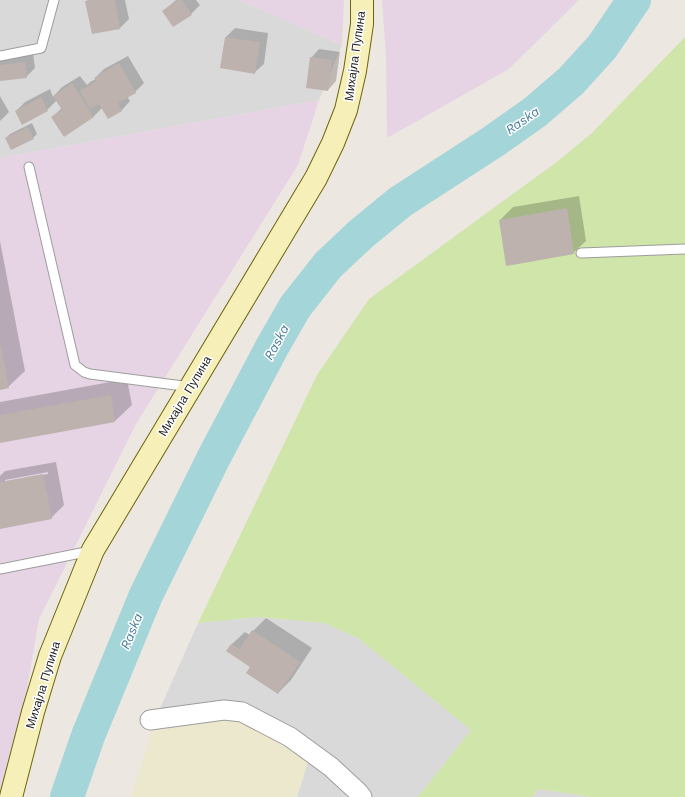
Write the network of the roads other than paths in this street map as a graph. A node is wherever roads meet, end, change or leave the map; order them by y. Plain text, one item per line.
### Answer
1 (54, 0) edge
2 (362, 0) edge
3 (0, 56) edge
4 (28, 167) dead end
5 (685, 248) edge
6 (581, 253) dead end
7 (191, 387) junction
8 (93, 550) junction
9 (0, 569) edge
10 (150, 720) dead end
11 (11, 797) edge
12 (362, 797) edge

1 - 3 lane
2 - 7 street, Михајла Пупина
4 - 7 lane
5 - 6 lane
7 - 8 street, Михајла Пупина
8 - 9 lane
8 - 11 street, Михајла Пупина
10 - 12 street

